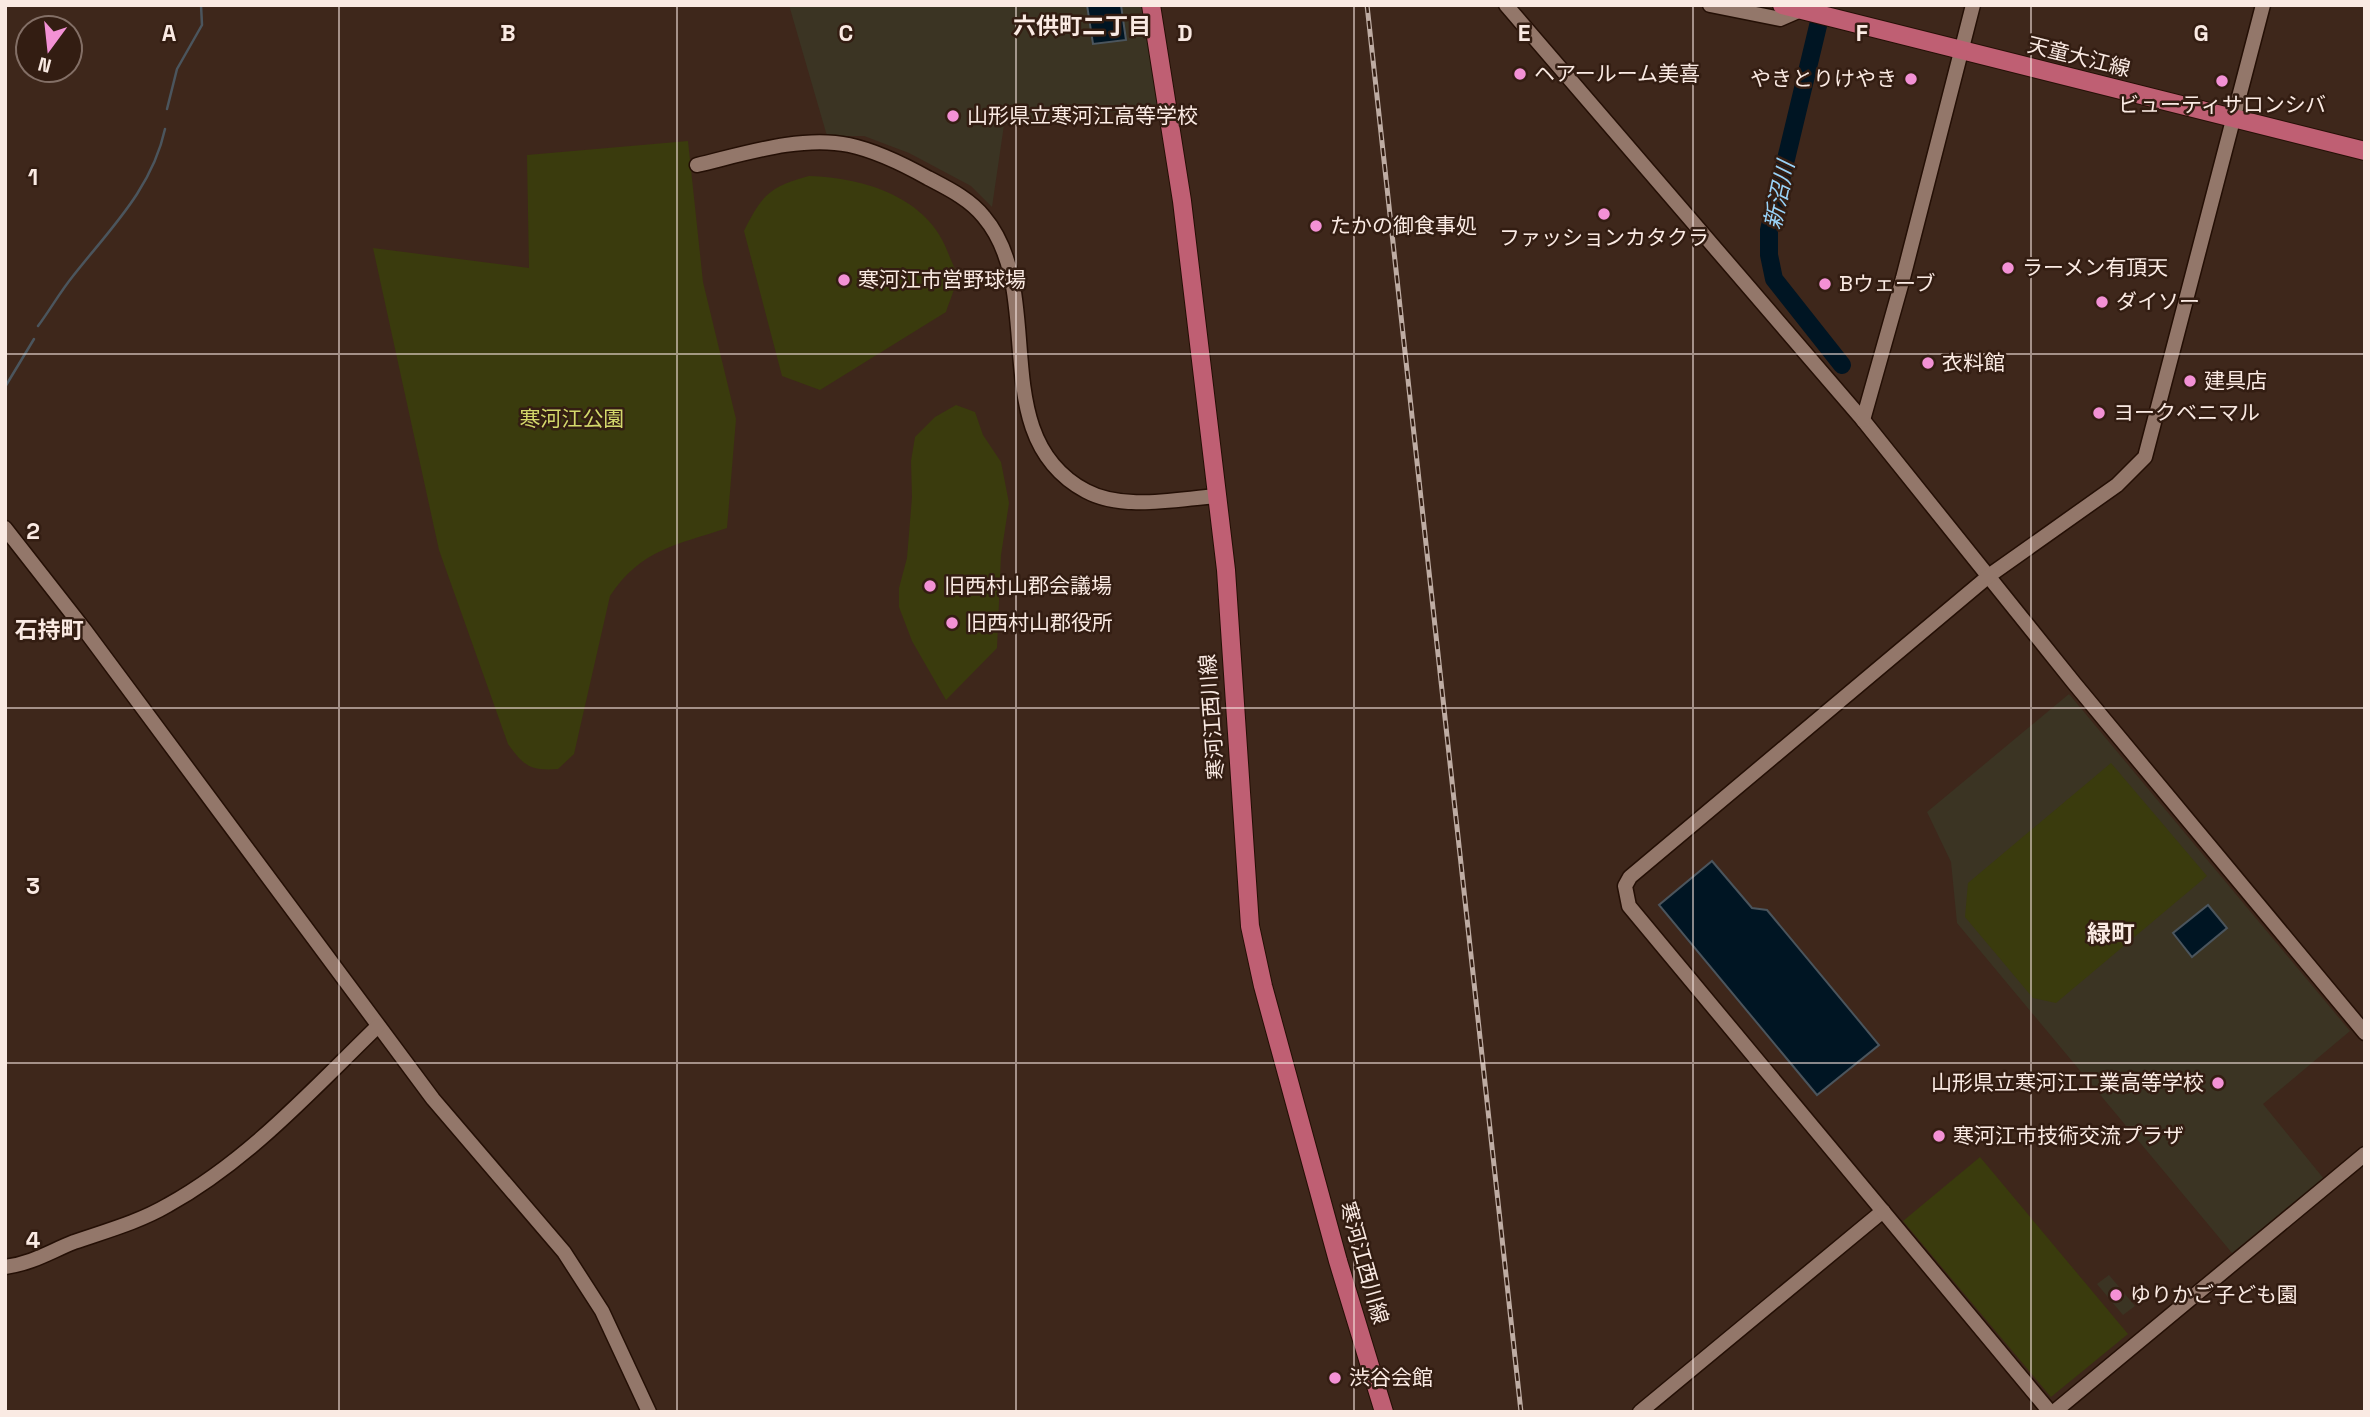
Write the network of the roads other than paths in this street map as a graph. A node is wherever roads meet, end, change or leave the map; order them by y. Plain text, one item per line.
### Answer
1 (1152, 5) edge
2 (1506, 5) edge
3 (1710, 5) edge
4 (1782, 5) edge
5 (1973, 5) edge
6 (2263, 5) edge
7 (1812, 12) edge
8 (1961, 52) junction
9 (2231, 118) junction
10 (2365, 151) edge
11 (697, 165) dead end
12 (1863, 420) junction
13 (1217, 496) junction
14 (5, 528) edge
15 (1990, 575) junction
16 (378, 1026) junction
17 (2365, 1033) edge
18 (2365, 1154) edge
19 (1883, 1211) junction
20 (5, 1267) edge
21 (649, 1412) edge
22 (1384, 1412) edge
23 (1640, 1412) edge
24 (2052, 1412) edge

1 - 13 main road, 寒河江西川線
2 - 12 street
3 - 7 street
4 - 7 main road, 天童大江線
5 - 8 street
6 - 9 street
7 - 8 main road, 天童大江線
8 - 9 main road, 天童大江線
8 - 12 street
9 - 10 main road, 天童大江線
9 - 15 street
11 - 13 street
12 - 15 street
13 - 22 main road, 寒河江西川線
14 - 16 street
15 - 17 street
15 - 19 street
16 - 20 street
16 - 21 street
18 - 24 street
19 - 23 street
19 - 24 street

